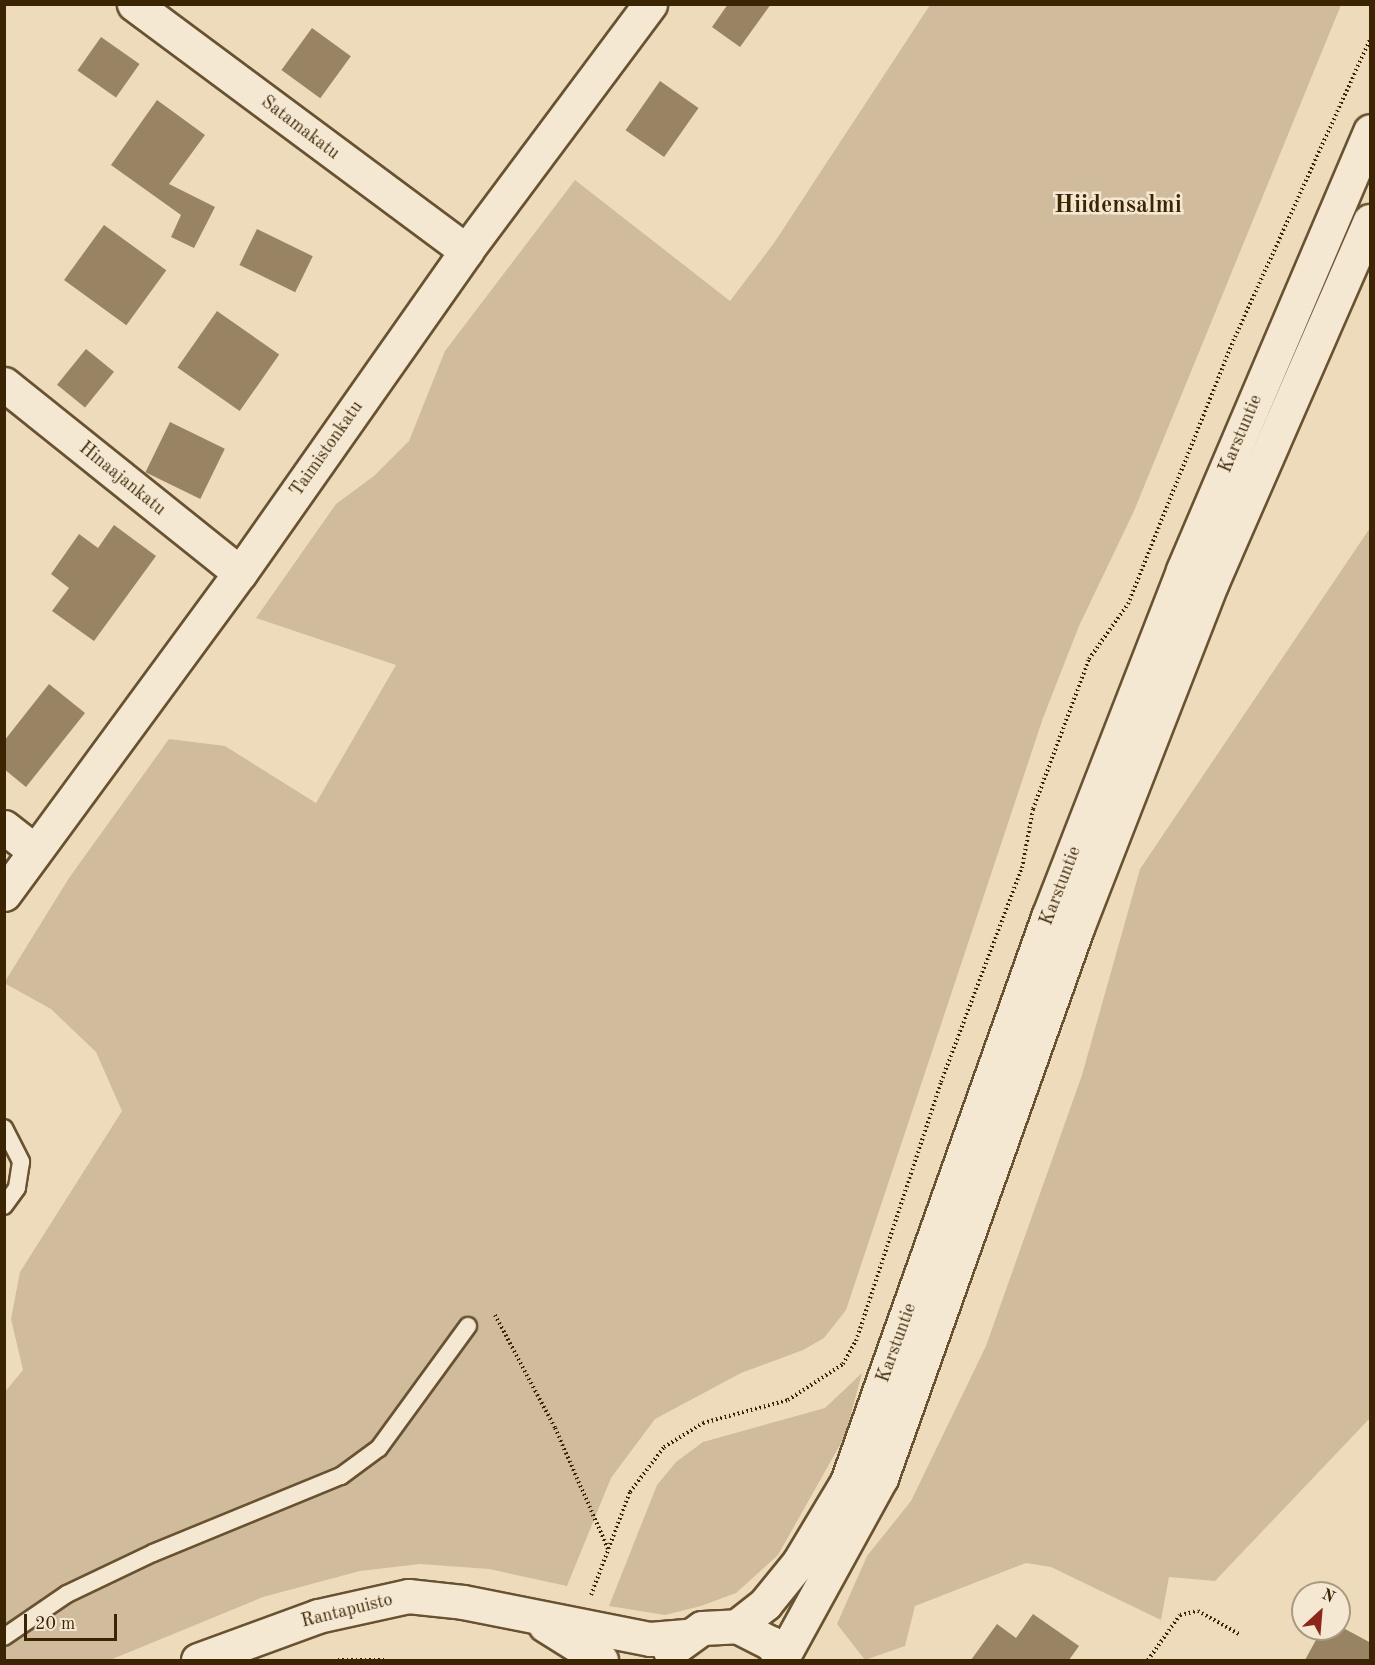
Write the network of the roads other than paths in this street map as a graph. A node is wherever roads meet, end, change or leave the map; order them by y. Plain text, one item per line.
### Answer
1 (134, 4) edge
2 (650, 4) edge
3 (1371, 130) edge
4 (1371, 221) edge
5 (466, 251) junction
6 (4, 384) edge
7 (240, 573) junction
8 (4, 827) edge
9 (35, 851) junction
10 (4, 894) edge
11 (4, 1128) edge
12 (4, 1206) edge
13 (468, 1326) dead end
14 (536, 1620) junction
15 (737, 1626) junction
16 (686, 1636) junction
17 (4, 1637) edge
18 (783, 1659) edge
19 (198, 1660) edge
20 (601, 1660) edge
21 (665, 1660) edge

1 - 5 main road, Satamakatu
2 - 5 main road, Taimistonkatu
3 - 15 main road, Karstuntie
4 - 18 main road, Karstuntie
5 - 7 main road, Taimistonkatu
6 - 7 main road, Hinaajankatu
7 - 9 main road, Taimistonkatu
8 - 9 main road
9 - 10 main road, Taimistonkatu
11 - 12 lane
13 - 17 lane
14 - 16 main road, Rantapuisto
14 - 19 main road, Rantapuisto
14 - 20 main road, Rantapuisto
15 - 16 main road
15 - 18 main road
16 - 21 main road

